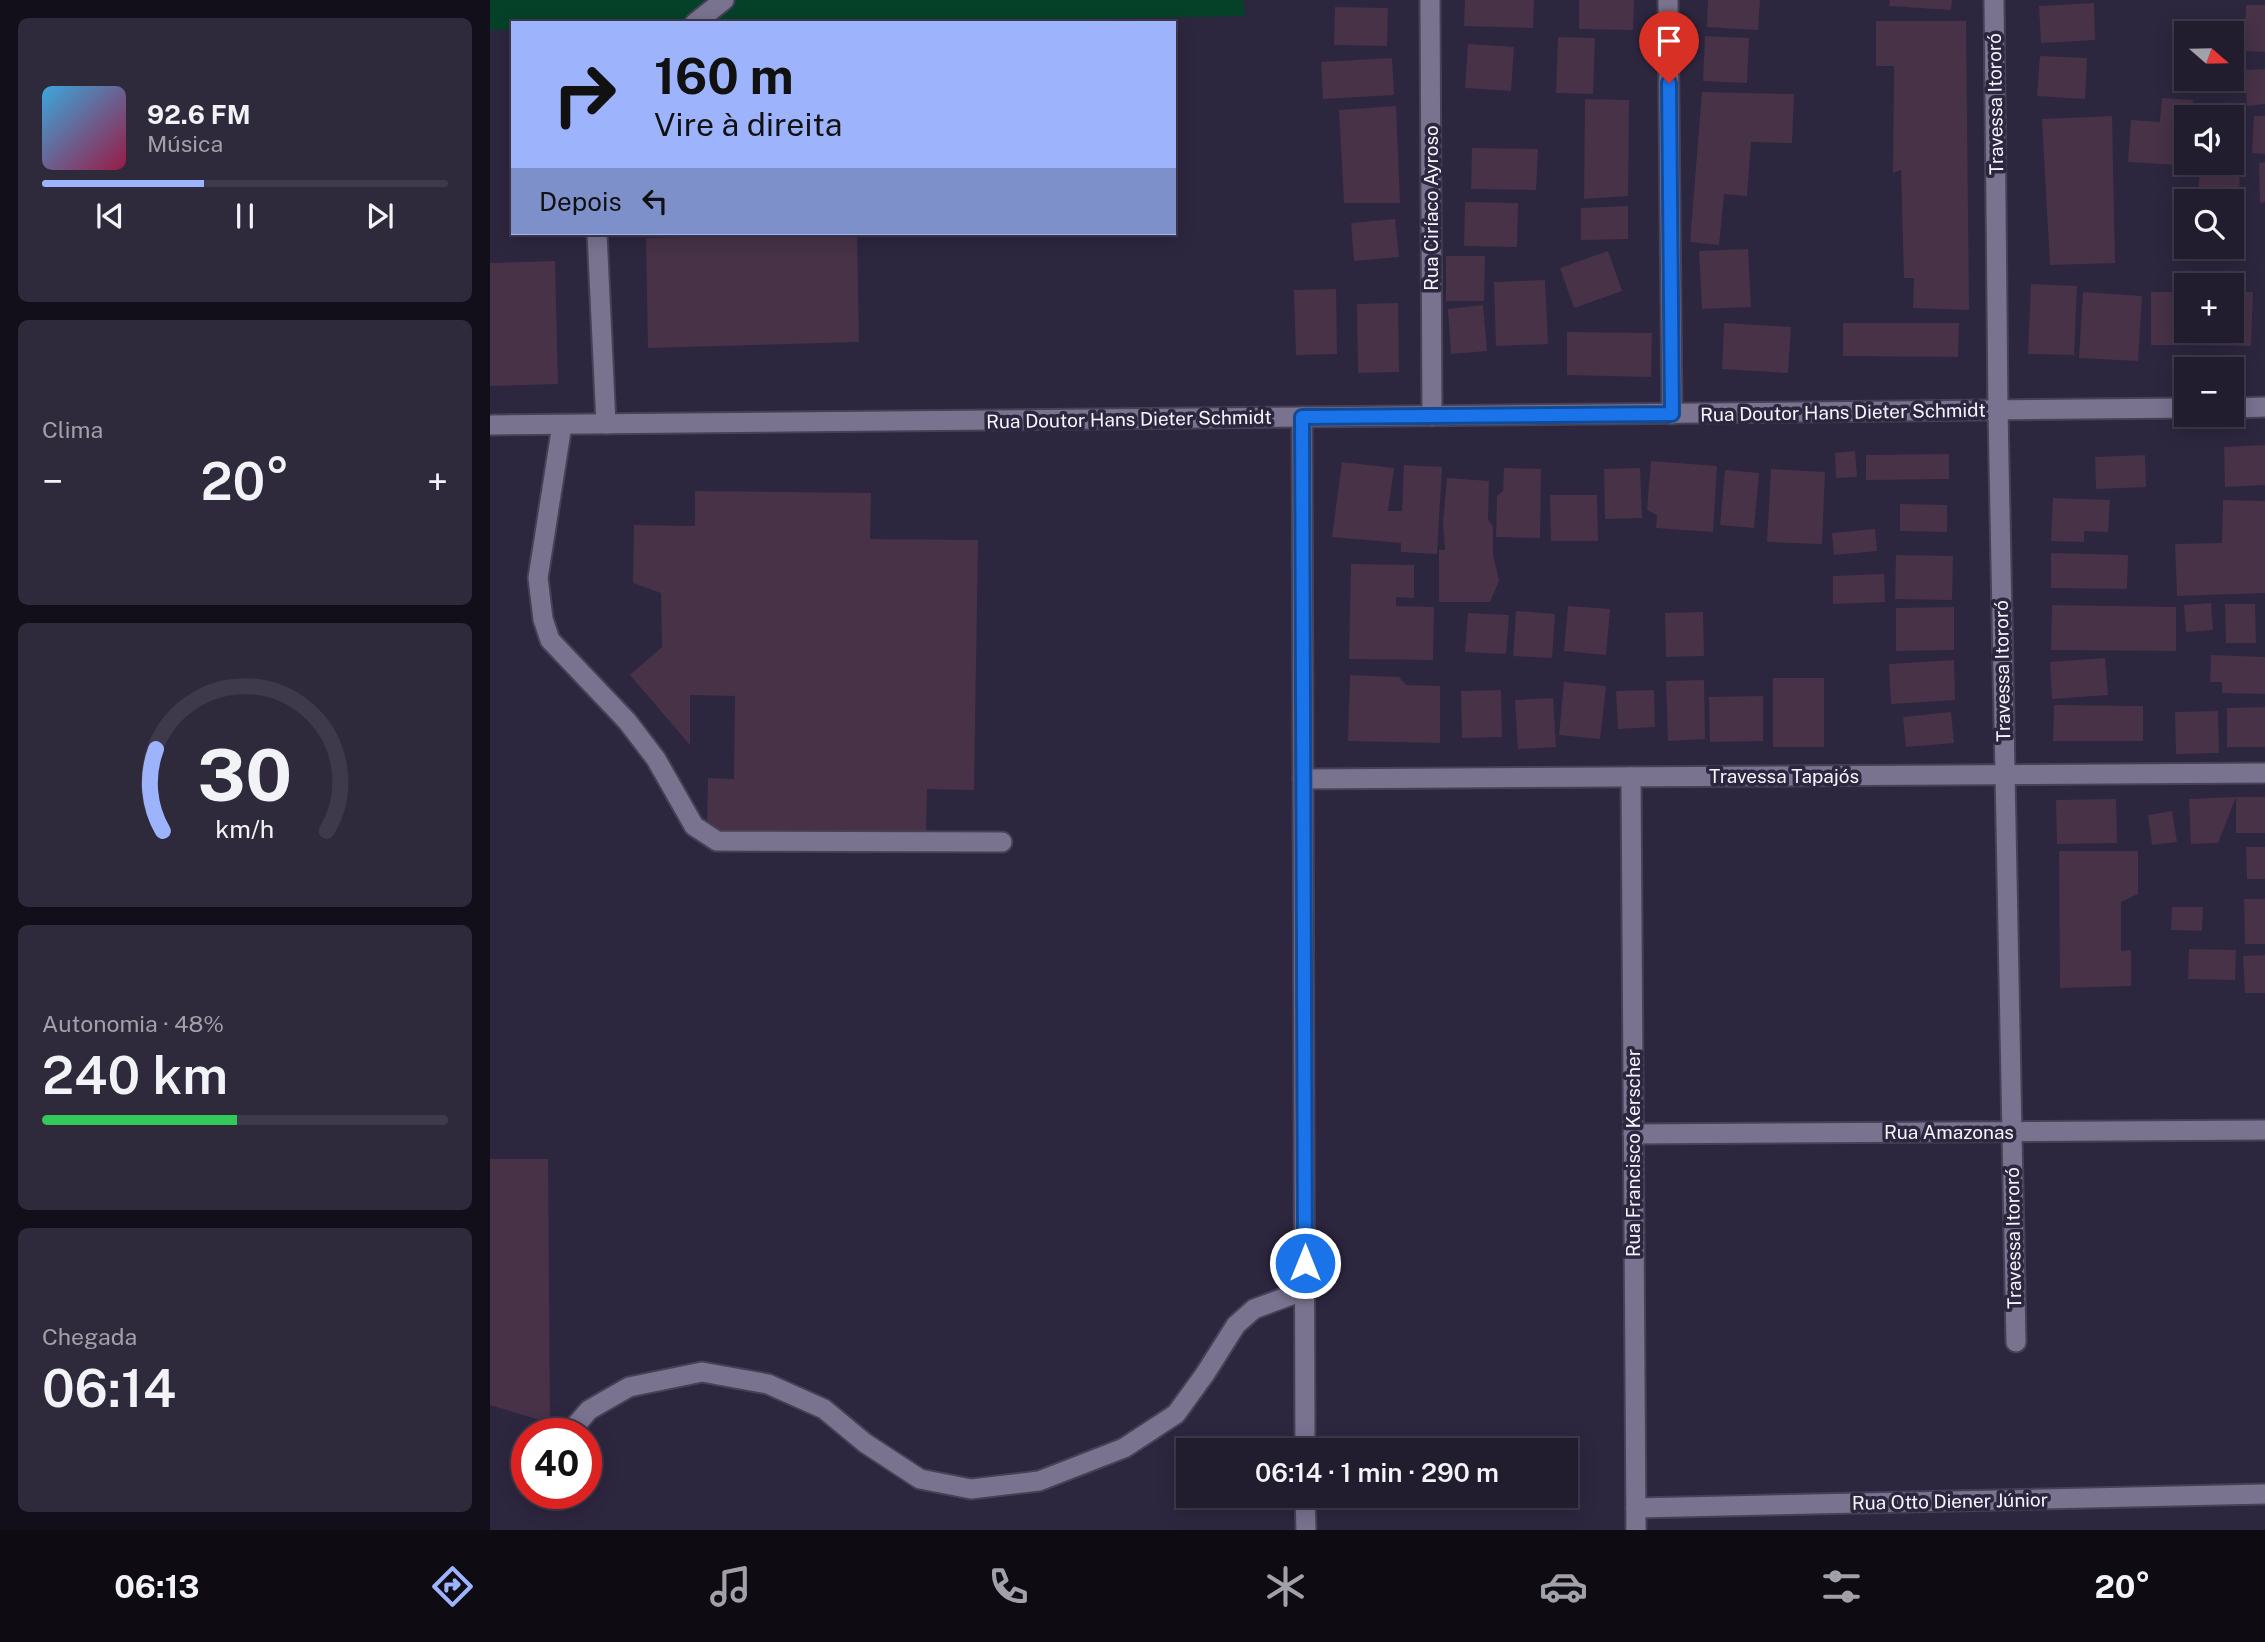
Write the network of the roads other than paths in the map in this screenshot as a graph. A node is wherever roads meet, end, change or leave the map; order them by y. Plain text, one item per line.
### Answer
1 (724, 0) edge
2 (1430, 0) edge
3 (1668, 0) edge
4 (1994, 0) edge
5 (698, 21) edge
6 (597, 235) edge
7 (2265, 407) edge
8 (2174, 408) edge
9 (2244, 408) edge
10 (1998, 410) junction
11 (1672, 414) junction
12 (1432, 416) junction
13 (1302, 417) junction
14 (606, 424) junction
15 (492, 425) edge
16 (562, 425) junction
17 (2265, 773) edge
18 (2004, 774) junction
19 (1631, 777) junction
20 (1303, 779) junction
21 (1002, 842) dead end
22 (2265, 1130) edge
23 (2011, 1132) junction
24 (1633, 1134) junction
25 (1305, 1290) junction
26 (2015, 1342) dead end
27 (582, 1418) edge
28 (1305, 1438) edge
29 (2265, 1494) edge
30 (1306, 1508) edge
31 (1636, 1508) junction
32 (1306, 1530) edge
33 (1636, 1530) edge

1 - 5 street
2 - 12 street, Rua Ciríaco Ayroso
3 - 11 street
4 - 10 street, Travessa Itororó
6 - 14 street
7 - 9 street
8 - 10 street, Rua Doutor Hans Dieter Schmidt
10 - 11 street, Rua Doutor Hans Dieter Schmidt
10 - 18 street, Travessa Itororó
11 - 12 street, Rua Doutor Hans Dieter Schmidt
12 - 13 street, Rua Doutor Hans Dieter Schmidt
13 - 14 street, Rua Doutor Hans Dieter Schmidt
13 - 20 street
14 - 16 street, Rua Doutor Hans Dieter Schmidt
15 - 16 street, Rua Doutor Hans Dieter Schmidt
16 - 21 street
17 - 18 street, Travessa Tapajós
18 - 19 street, Travessa Tapajós
18 - 23 street, Travessa Itororó
19 - 20 street, Travessa Tapajós
19 - 24 street, Rua Francisco Kerscher
20 - 25 street
22 - 23 street, Rua Amazonas
23 - 24 street, Rua Amazonas
23 - 26 street, Travessa Itororó
24 - 31 street, Rua Francisco Kerscher
25 - 27 street
25 - 28 street
29 - 31 street, Rua Otto Diener Júnior
30 - 32 street
31 - 33 street, Rua Francisco Kerscher

